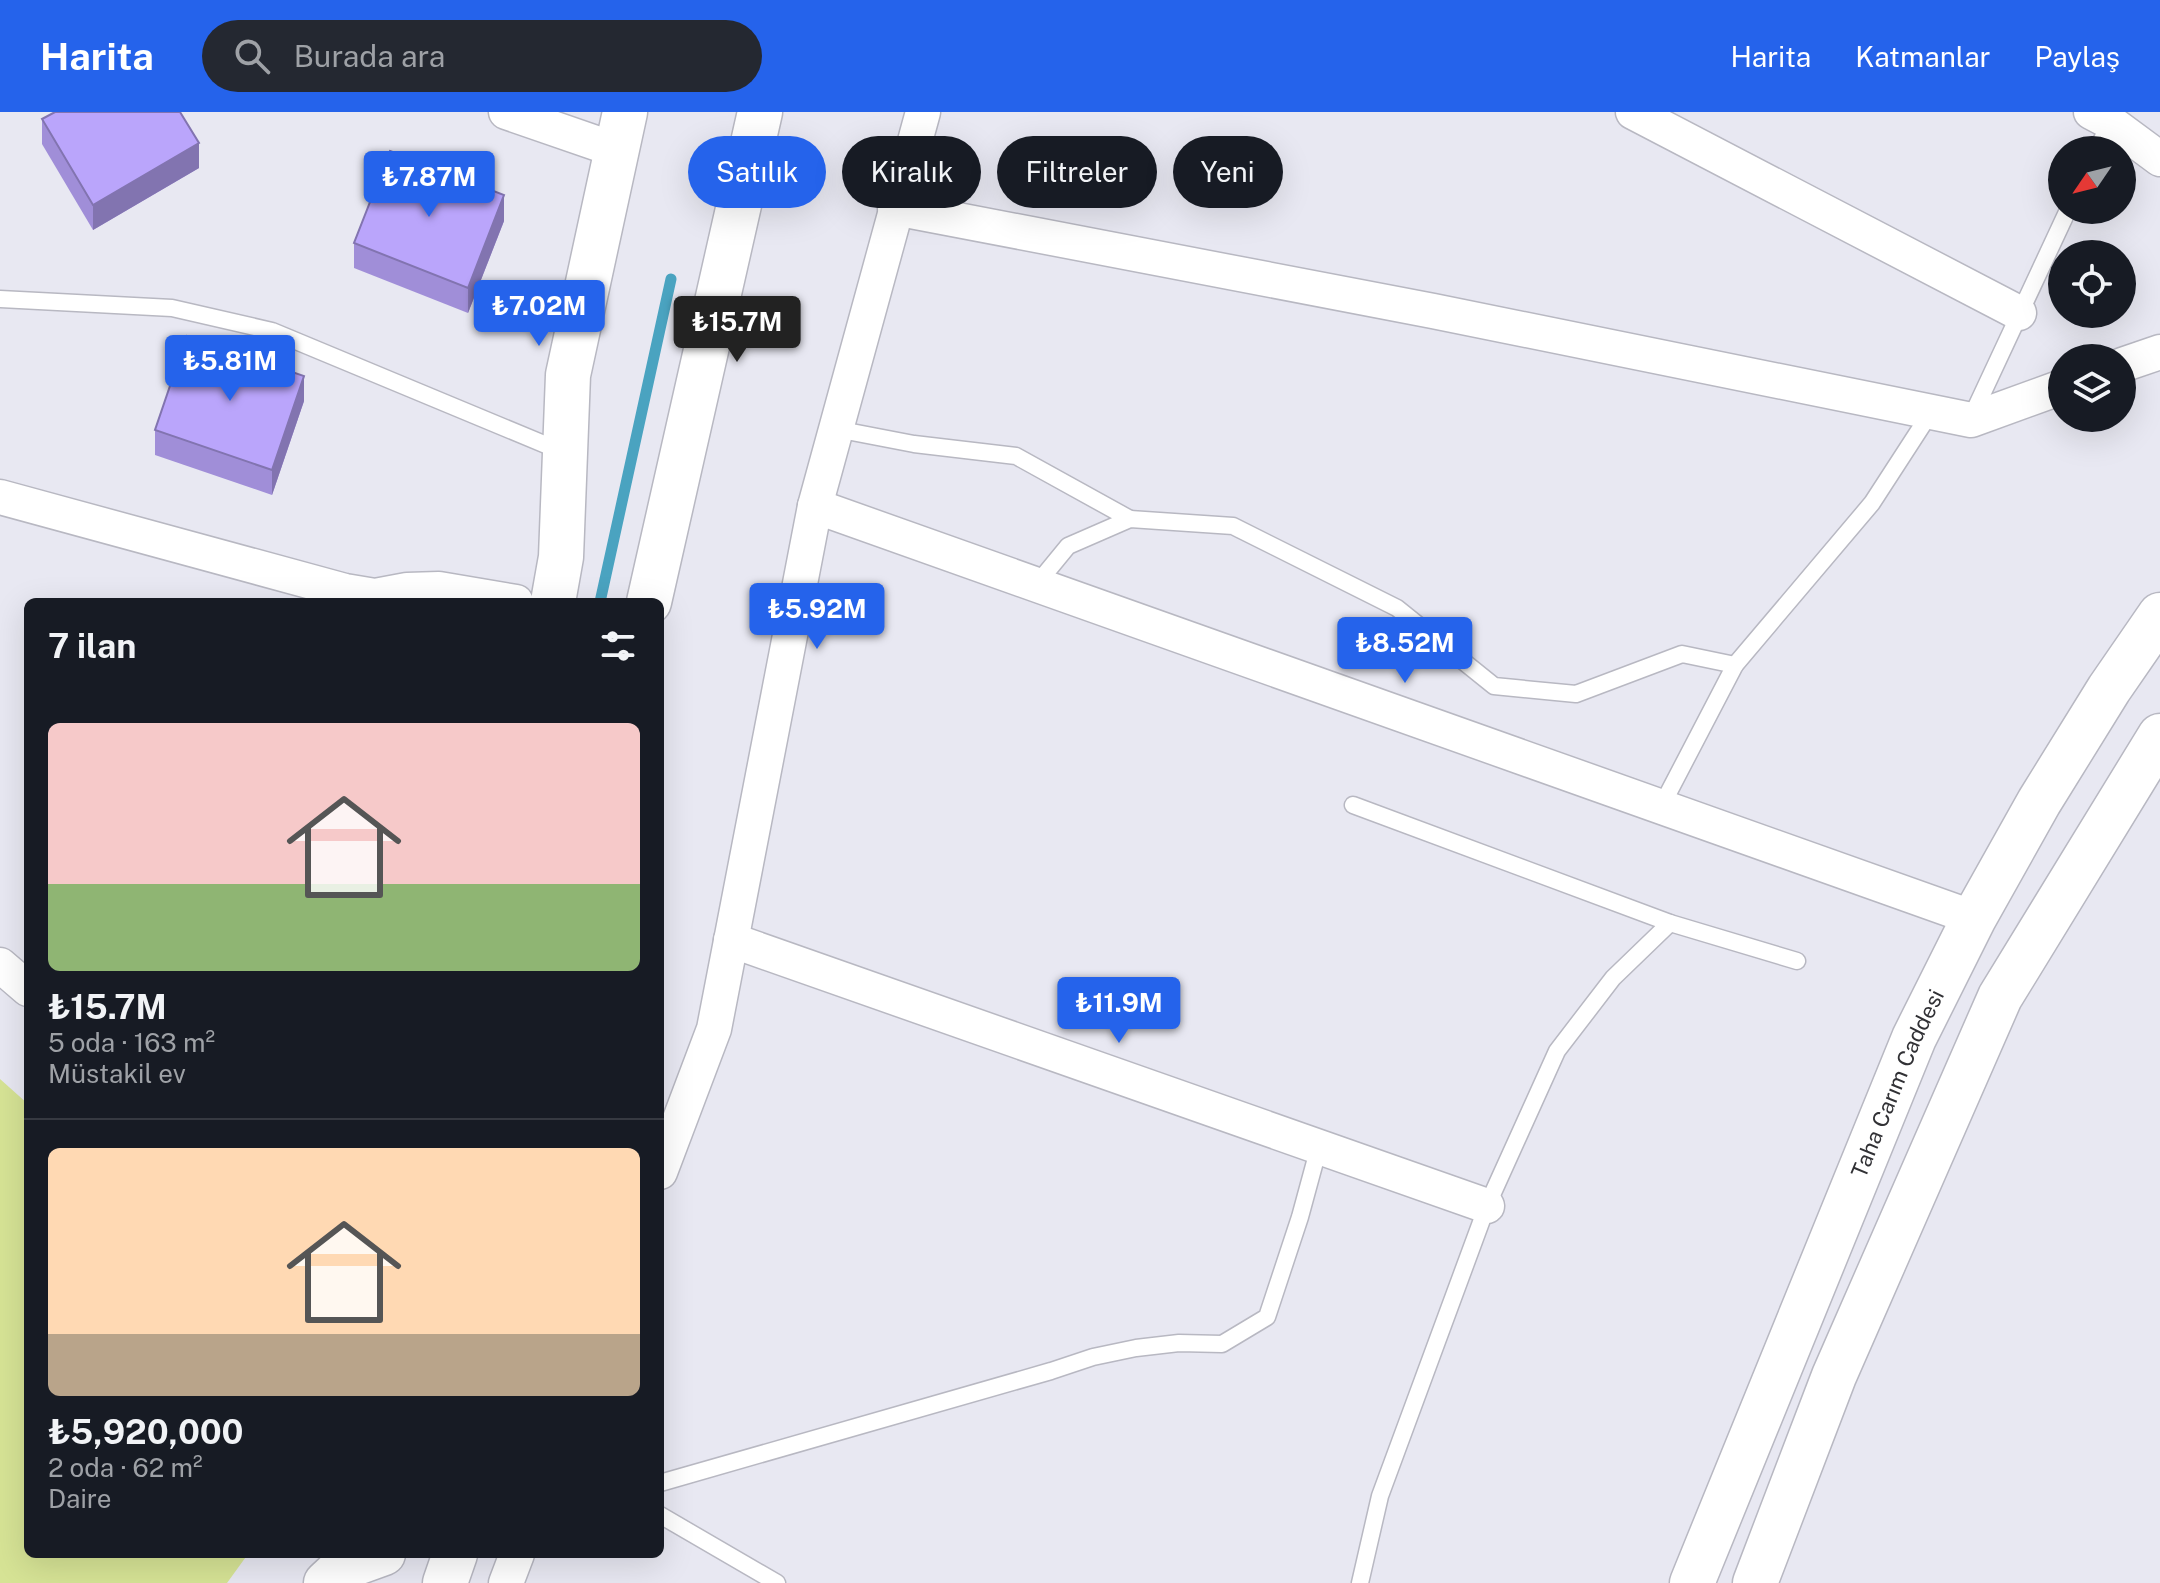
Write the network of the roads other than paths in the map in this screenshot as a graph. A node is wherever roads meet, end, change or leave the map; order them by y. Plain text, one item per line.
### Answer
1 (506, 112) edge
2 (760, 112) edge
3 (923, 112) edge
4 (1633, 112) edge
5 (2099, 128) edge
6 (621, 131) edge
7 (916, 136) edge
8 (2160, 159) edge
9 (895, 208) joint
10 (2061, 224) edge
11 (0, 299) edge
12 (2019, 313) junction
13 (2160, 352) edge
14 (2136, 360) edge
15 (2048, 392) edge
16 (1931, 412) junction
17 (1971, 420) junction
18 (836, 429) junction
19 (564, 452) junction
20 (0, 497) edge
21 (815, 506) junction
22 (1130, 519) junction
23 (1036, 585) junction
24 (492, 598) edge
25 (554, 598) edge
26 (650, 598) edge
27 (2160, 615) edge
28 (1735, 665) junction
29 (2160, 736) edge
30 (1353, 805) dead end
31 (1661, 807) junction
32 (1974, 918) junction
33 (1670, 923) junction
34 (731, 940) junction
35 (1797, 961) dead end
36 (0, 965) edge
37 (24, 986) edge
38 (1319, 1147) junction
39 (664, 1161) edge
40 (1487, 1206) junction
41 (664, 1482) edge
42 (664, 1517) edge
43 (371, 1558) edge
44 (454, 1558) edge
45 (515, 1558) edge
46 (337, 1569) edge
47 (445, 1583) edge
48 (506, 1583) edge
49 (777, 1583) edge
50 (1360, 1583) edge
51 (1692, 1583) edge
52 (1755, 1583) edge

1 - 6 street
2 - 26 main road
3 - 7 street
4 - 12 street
5 - 8 street
6 - 19 main road
9 - 16 street
9 - 18 street
10 - 12 lane
11 - 19 lane
12 - 17 lane
13 - 14 street
15 - 17 street
16 - 17 street
16 - 28 lane
18 - 21 street
18 - 22 lane
19 - 25 main road
20 - 24 street
21 - 23 street
21 - 34 street
22 - 23 lane
22 - 28 lane
23 - 31 street
27 - 32 main road, Taha Carım Caddesi
28 - 31 lane
29 - 52 main road
30 - 33 lane
31 - 32 street
32 - 51 main road, Taha Carım Caddesi
33 - 35 lane
33 - 40 lane
34 - 38 street
34 - 39 street
36 - 37 street
38 - 40 street
38 - 41 lane
40 - 50 lane
42 - 49 lane
43 - 46 street
44 - 47 main road
45 - 48 street

